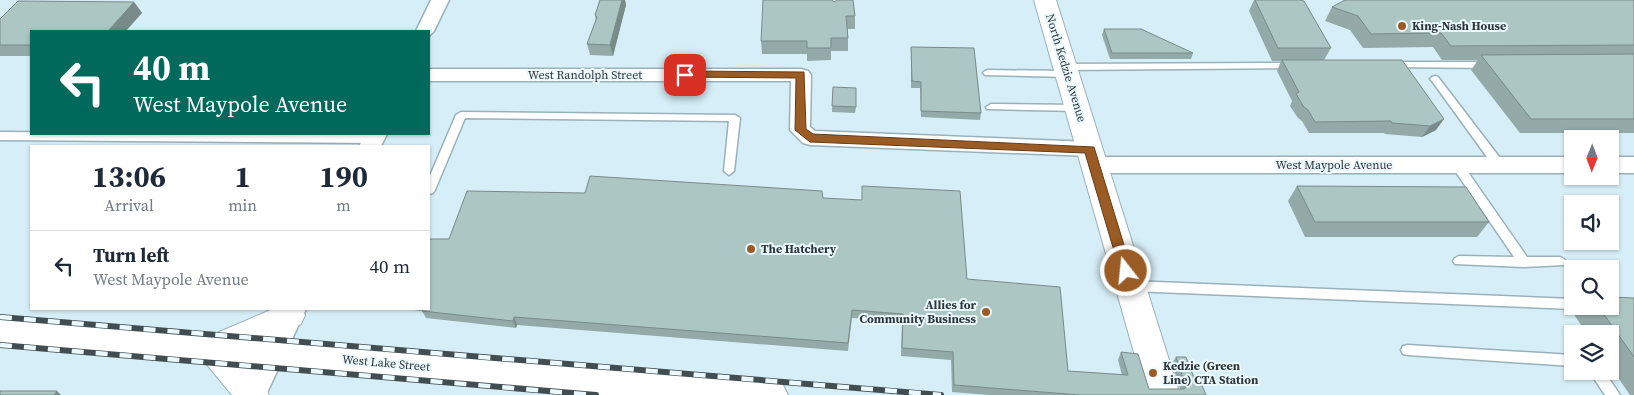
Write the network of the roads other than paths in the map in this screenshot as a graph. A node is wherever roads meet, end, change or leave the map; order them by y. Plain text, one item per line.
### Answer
1 (440, 0) edge
2 (1045, 0) edge
3 (425, 30) edge
4 (1496, 65) edge
5 (1299, 66) edge
6 (1378, 66) edge
7 (1066, 71) junction
8 (988, 73) dead end
9 (430, 75) edge
10 (800, 75) joint
11 (1435, 79) dead end
12 (992, 107) dead end
13 (1077, 108) junction
14 (0, 136) edge
15 (373, 140) edge
16 (1092, 157) junction
17 (1499, 165) junction
18 (1564, 165) edge
19 (1619, 165) edge
20 (1634, 165) edge
21 (1457, 166) junction
22 (729, 171) dead end
23 (430, 188) edge
24 (1459, 261) dead end
25 (1524, 262) junction
26 (1560, 262) dead end
27 (1131, 286) junction
28 (1564, 304) edge
29 (291, 312) edge
30 (0, 331) edge
31 (213, 349) junction
32 (1408, 350) dead end
33 (271, 354) junction
34 (1564, 360) edge
35 (1602, 380) edge
36 (252, 395) edge
37 (771, 395) edge
38 (1163, 395) edge
39 (1613, 395) edge

1 - 3 street
2 - 7 main road, North Kedzie Avenue
4 - 6 lane
5 - 7 lane
7 - 8 lane
7 - 13 main road, North Kedzie Avenue
9 - 10 street, West Randolph Street
10 - 16 street, West Maypole Avenue
11 - 17 lane
12 - 13 lane
13 - 16 main road, North Kedzie Avenue
14 - 15 lane
16 - 21 street, West Maypole Avenue
16 - 27 main road, North Kedzie Avenue
17 - 18 street, West Maypole Avenue
17 - 21 street, West Maypole Avenue
19 - 20 street
21 - 25 lane
22 - 23 lane
24 - 25 lane
25 - 26 lane
27 - 28 lane
27 - 38 main road, North Kedzie Avenue
29 - 31 main road
29 - 33 street
30 - 31 main road, West Lake Street
31 - 33 main road, West Lake Street
31 - 36 main road
32 - 34 lane
33 - 36 street
33 - 37 main road, West Lake Street
35 - 39 lane

